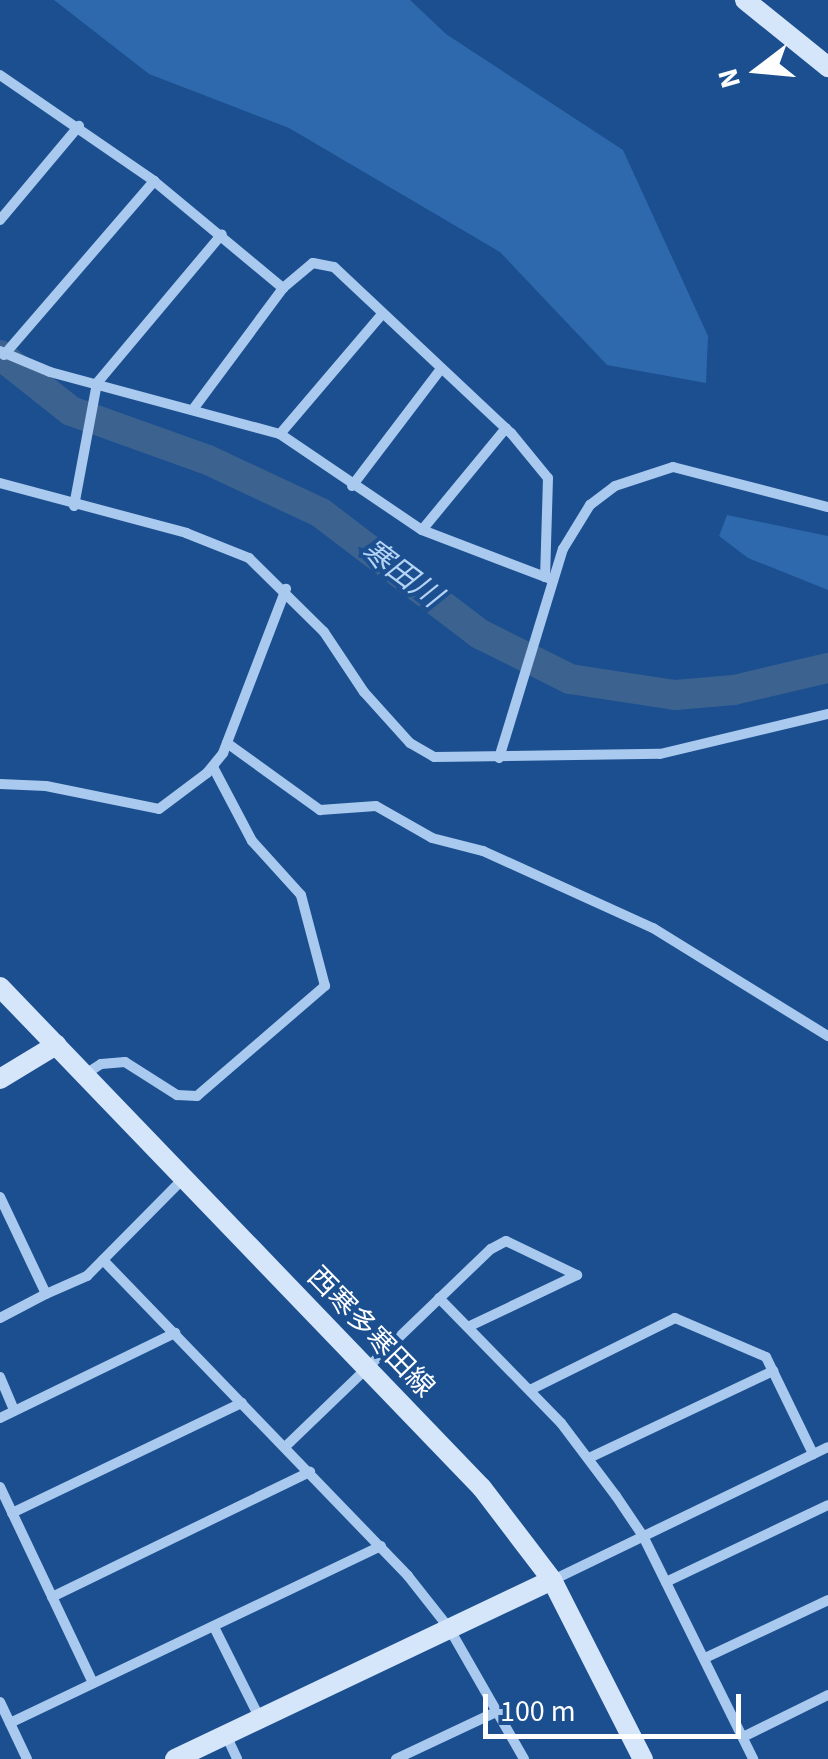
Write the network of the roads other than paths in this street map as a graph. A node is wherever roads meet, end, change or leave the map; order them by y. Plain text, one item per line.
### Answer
1 (744, 0) edge
2 (828, 67) edge
3 (2, 81) edge
4 (80, 126) junction
5 (154, 181) junction
6 (0, 220) edge
7 (222, 234) junction
8 (283, 288) junction
9 (382, 314) junction
10 (2, 353) edge
11 (440, 370) junction
12 (97, 383) junction
13 (194, 408) junction
14 (506, 428) junction
15 (280, 434) junction
16 (0, 483) edge
17 (352, 486) junction
18 (74, 506) junction
19 (828, 507) edge
20 (422, 530) junction
21 (549, 579) junction
22 (286, 589) junction
23 (828, 714) edge
24 (227, 743) junction
25 (499, 758) junction
26 (213, 767) junction
27 (0, 784) edge
28 (0, 987) edge
29 (828, 1036) edge
30 (56, 1045) junction
31 (84, 1075) junction
32 (0, 1079) edge
33 (184, 1178) junction
34 (0, 1197) edge
35 (103, 1260) junction
36 (46, 1294) junction
37 (439, 1298) junction
38 (0, 1318) edge
39 (468, 1327) junction
40 (176, 1334) junction
41 (367, 1368) junction
42 (773, 1371) junction
43 (0, 1377) edge
44 (530, 1390) junction
45 (242, 1403) junction
46 (14, 1410) junction
47 (0, 1418) edge
48 (286, 1446) junction
49 (828, 1447) edge
50 (813, 1454) junction
51 (589, 1458) junction
52 (310, 1472) junction
53 (0, 1487) edge
54 (828, 1505) edge
55 (12, 1513) junction
56 (643, 1536) junction
57 (380, 1546) junction
58 (552, 1580) junction
59 (666, 1582) junction
60 (52, 1597) junction
61 (828, 1600) edge
62 (214, 1627) junction
63 (449, 1628) junction
64 (705, 1658) junction
65 (94, 1684) junction
66 (828, 1696) edge
67 (0, 1702) edge
68 (498, 1712) junction
69 (259, 1717) junction
70 (10, 1723) junction
71 (226, 1734) junction
72 (743, 1737) junction
73 (27, 1759) edge
74 (176, 1759) edge
75 (237, 1759) edge
76 (396, 1759) edge
77 (524, 1759) edge
78 (643, 1759) edge
79 (753, 1759) edge

1 - 2 main road
3 - 4 street
4 - 5 street
4 - 6 street
5 - 7 street
5 - 10 street
7 - 8 street
7 - 12 street
8 - 9 street
8 - 13 street
9 - 11 street
9 - 15 street
10 - 12 street
11 - 14 street
11 - 17 street
12 - 13 street
12 - 18 street
13 - 15 street
14 - 20 street
14 - 21 street
15 - 17 street
16 - 18 street
17 - 20 street
18 - 22 street
19 - 21 street
20 - 21 street
21 - 25 street
22 - 24 street
22 - 25 street
23 - 25 street
24 - 26 street
24 - 29 street
26 - 27 street
26 - 31 street
28 - 30 main road, 西寒多寒田線
30 - 31 main road, 西寒多寒田線
30 - 32 main road
31 - 33 main road, 西寒多寒田線
33 - 35 street
33 - 41 main road, 西寒多寒田線
34 - 36 street
35 - 36 street
35 - 40 street
36 - 38 street
37 - 39 street
37 - 39 street
37 - 41 street
39 - 44 street
40 - 45 street
40 - 46 street
41 - 48 street
41 - 58 main road, 西寒多寒田線
42 - 44 street
42 - 50 street
42 - 51 street
43 - 46 street
44 - 51 street
45 - 48 street
45 - 55 street
46 - 47 street
48 - 52 street
49 - 50 street
50 - 56 street
51 - 56 street
52 - 57 street
52 - 60 street
53 - 55 street
54 - 59 street
55 - 60 street
56 - 58 street
56 - 59 street
57 - 62 street
57 - 63 street
58 - 63 main road
58 - 78 main road, 西寒多寒田線
59 - 64 street
60 - 65 street
61 - 64 street
62 - 65 street
62 - 69 street
63 - 68 street
63 - 69 main road
64 - 72 street
65 - 70 street
66 - 72 street
67 - 70 street
68 - 76 street
68 - 77 street
69 - 71 main road
70 - 73 street
71 - 74 main road
71 - 75 street
72 - 79 street

